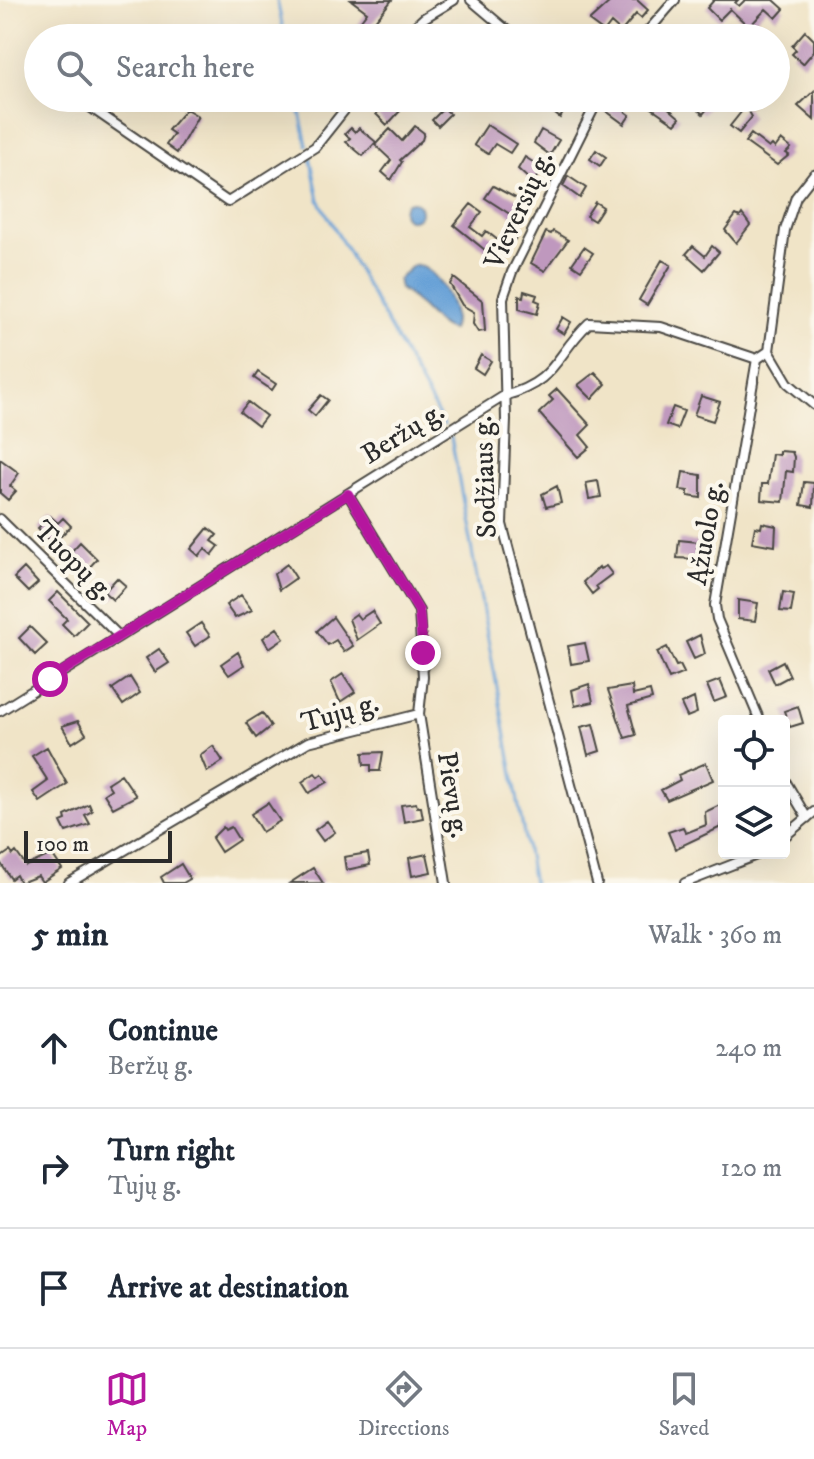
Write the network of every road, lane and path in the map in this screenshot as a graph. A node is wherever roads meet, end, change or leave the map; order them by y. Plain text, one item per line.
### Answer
1 (454, 0) edge
2 (471, 0) edge
3 (675, 0) edge
4 (417, 24) edge
5 (499, 24) edge
6 (654, 24) edge
7 (97, 112) edge
8 (343, 112) edge
9 (592, 112) edge
10 (814, 174) edge
11 (769, 351) junction
12 (757, 359) junction
13 (504, 396) junction
14 (814, 405) edge
15 (348, 494) junction
16 (0, 519) edge
17 (118, 635) junction
18 (0, 711) edge
19 (419, 714) junction
20 (757, 715) edge
21 (790, 787) edge
22 (811, 815) edge
23 (790, 832) edge
24 (747, 859) edge
25 (69, 883) edge
26 (446, 883) edge
27 (597, 883) edge
28 (685, 883) edge

1 - 4 street
2 - 5 street
3 - 6 street
7 - 8 street
9 - 13 street, Vieversių g.
10 - 11 street
11 - 12 street
11 - 14 street
12 - 13 street, Sodžiaus g.
12 - 20 street, Ąžuolo g.
13 - 15 street, Beržų g.
13 - 27 street, Sodžiaus g.
15 - 17 street, Beržų g.
15 - 19 street, Tujų g.
16 - 17 street, Tuopų g.
17 - 18 street, Beržų g.
19 - 25 street, Tujų g.
19 - 26 street, Pievų g.
21 - 22 street
22 - 23 street
24 - 28 street

